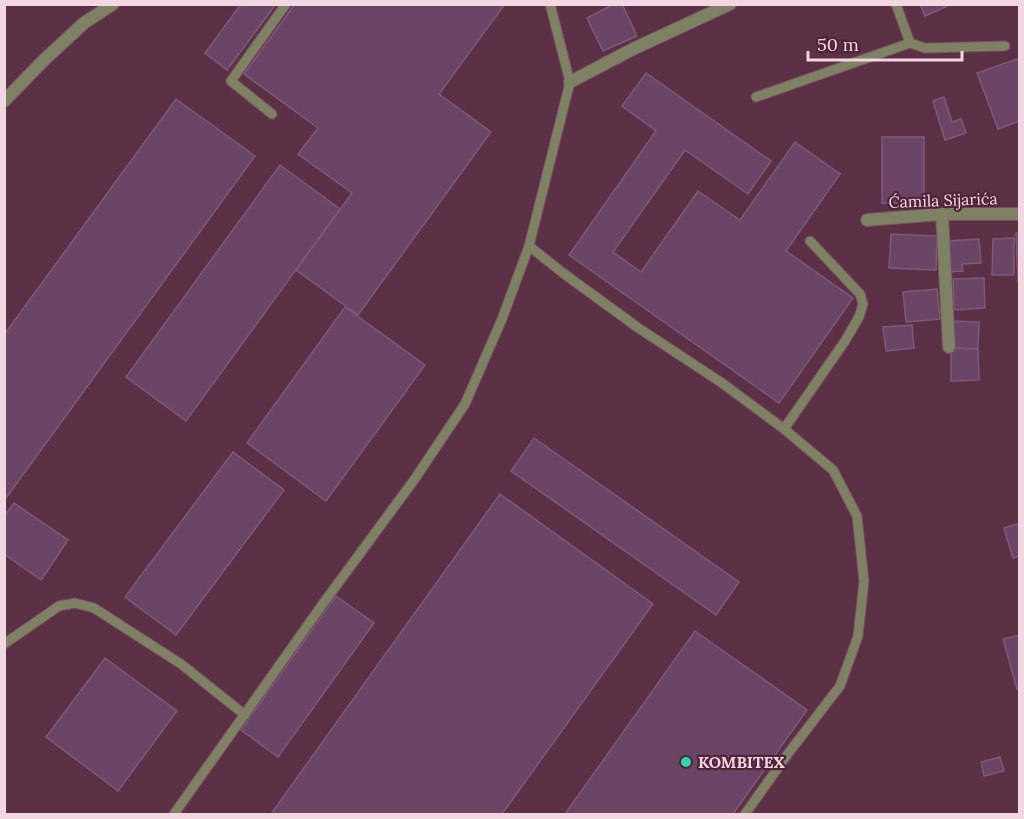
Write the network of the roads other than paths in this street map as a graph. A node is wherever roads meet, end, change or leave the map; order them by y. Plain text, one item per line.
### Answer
1 (112, 4) edge
2 (286, 4) edge
3 (550, 4) edge
4 (730, 4) edge
5 (896, 4) edge
6 (910, 43) junction
7 (1005, 46) dead end
8 (570, 82) junction
9 (756, 96) dead end
10 (4, 101) edge
11 (272, 114) dead end
12 (942, 214) junction
13 (1020, 214) edge
14 (867, 220) dead end
15 (810, 241) dead end
16 (529, 246) junction
17 (949, 347) dead end
18 (784, 429) junction
19 (4, 644) edge
20 (245, 715) junction
21 (174, 814) edge
22 (745, 814) edge

1 - 10 street
2 - 11 lane
3 - 8 lane
4 - 8 street
5 - 6 lane
6 - 7 lane
6 - 9 lane
8 - 16 lane
12 - 13 street, Ćamila Sijarića
12 - 14 street, Ćamila Sijarića
12 - 17 street
15 - 18 lane
16 - 18 lane
16 - 20 lane
18 - 22 lane
19 - 20 lane
20 - 21 lane

